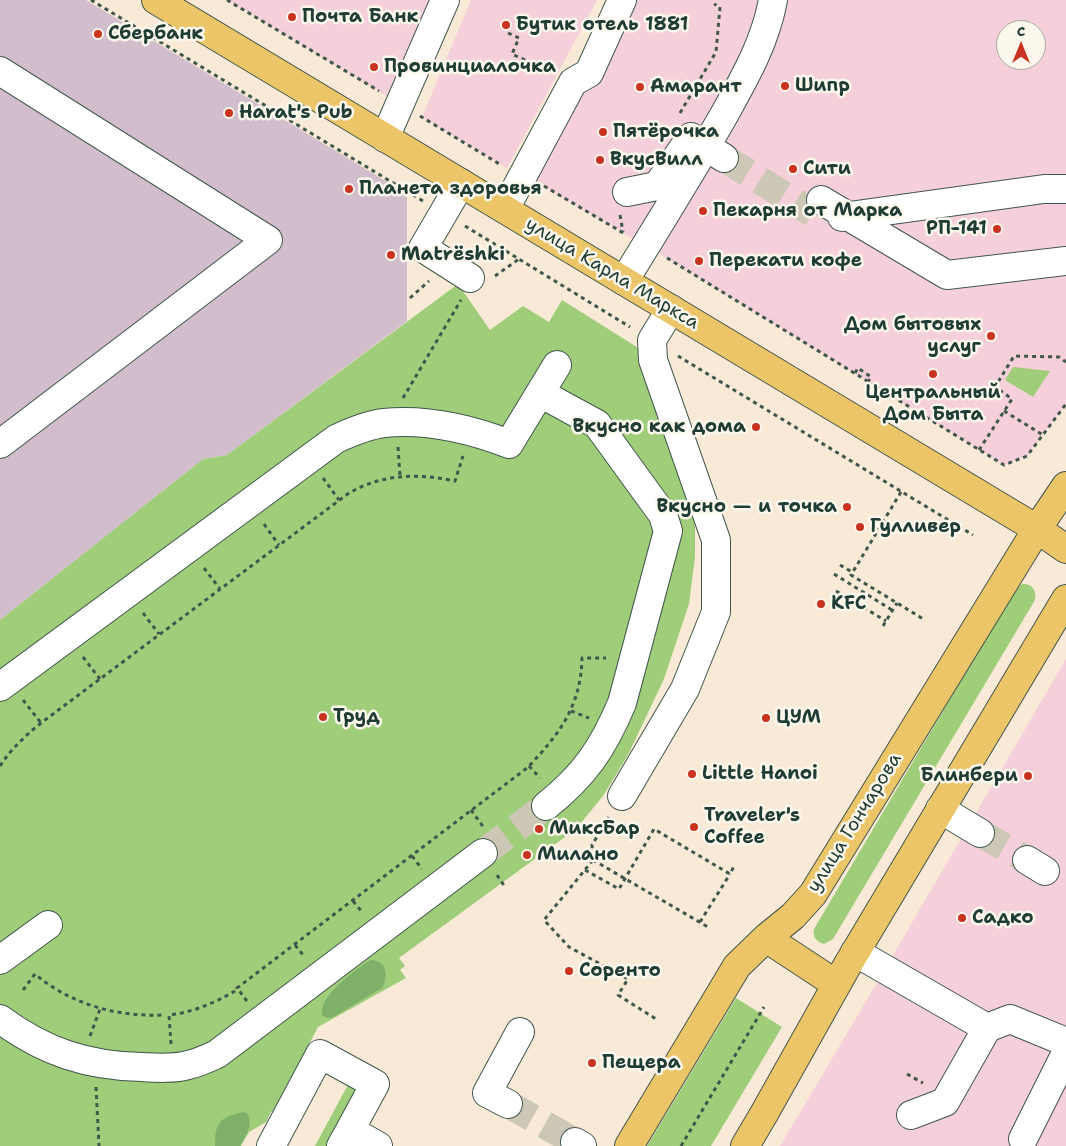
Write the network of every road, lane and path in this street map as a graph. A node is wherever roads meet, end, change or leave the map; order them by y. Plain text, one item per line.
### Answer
1 (91, 0) edge
2 (227, 0) edge
3 (445, 0) edge
4 (622, 0) edge
5 (773, 0) edge
6 (163, 2) edge
7 (714, 4) dead end
8 (508, 33) dead end
9 (0, 71) edge
10 (573, 82) junction
11 (384, 95) dead end
12 (422, 117) dead end
13 (677, 119) dead end
14 (385, 138) junction
15 (719, 146) junction
16 (507, 168) dead end
17 (461, 183) junction
18 (543, 186) dead end
19 (1066, 189) edge
20 (623, 202) joint
21 (817, 207) tunnel mouth
22 (505, 209) junction
23 (443, 213) junction
24 (847, 216) junction
25 (634, 239) junction
26 (1066, 261) edge
27 (470, 278) dead end
28 (624, 281) junction
29 (671, 309) junction
30 (448, 321) dead end
31 (652, 340) junction
32 (1066, 362) edge
33 (557, 365) dead end
34 (855, 373) junction
35 (868, 382) junction
36 (540, 393) junction
37 (1066, 404) edge
38 (1004, 411) junction
39 (396, 423) junction
40 (1043, 435) junction
41 (0, 444) edge
42 (979, 450) junction
43 (455, 481) dead end
44 (1066, 486) edge
45 (902, 492) junction
46 (1037, 529) junction
47 (973, 535) dead end
48 (1066, 548) edge
49 (840, 565) dead end
50 (852, 572) junction
51 (834, 574) dead end
52 (836, 591) dead end
53 (1066, 600) edge
54 (897, 603) junction
55 (892, 610) junction
56 (925, 620) dead end
57 (886, 621) junction
58 (883, 626) dead end
59 (606, 658) dead end
60 (0, 687) edge
61 (0, 766) edge
62 (622, 796) joint
63 (546, 806) tunnel mouth
64 (940, 810) junction
65 (980, 833) tunnel mouth
66 (483, 853) tunnel mouth
67 (593, 860) junction
68 (735, 864) dead end
69 (585, 870) junction
70 (730, 874) junction
71 (625, 878) junction
72 (700, 922) junction
73 (48, 925) dead end
74 (708, 927) dead end
75 (766, 938) junction
76 (855, 952) junction
77 (0, 960) edge
78 (836, 984) junction
79 (23, 990) dead end
80 (764, 1007) dead end
81 (0, 1019) edge
82 (656, 1019) dead end
83 (987, 1028) junction
84 (520, 1032) dead end
85 (1066, 1042) edge
86 (1066, 1053) edge
87 (95, 1064) junction
88 (508, 1104) tunnel mouth
89 (911, 1115) dead end
90 (345, 1138) edge
91 (1023, 1139) dead end
92 (99, 1146) edge
93 (271, 1146) edge
94 (378, 1146) edge
95 (629, 1146) edge
96 (681, 1146) edge
97 (745, 1146) edge

1 - 23 path
2 - 11 path
3 - 14 street
4 - 10 street
5 - 15 street
6 - 14 main road, улица Карла Маркса
7 - 13 path
8 - 10 path
9 - 41 street
10 - 22 street
12 - 16 path
14 - 17 main road, улица Карла Маркса
15 - 20 street
15 - 25 street
17 - 22 main road, улица Карла Маркса
17 - 23 street
18 - 25 path
19 - 24 street
20 - 25 path
21 - 24 street
22 - 28 main road, улица Карла Маркса
23 - 27 street
23 - 31 path
24 - 26 street
25 - 28 street
25 - 34 path
28 - 29 main road, улица Карла Маркса
29 - 31 street
29 - 46 main road, улица Карла Маркса
30 - 39 path
31 - 45 path
31 - 62 street
32 - 38 path
33 - 36 street
34 - 35 path
34 - 35 path
35 - 42 path
36 - 39 street
36 - 63 street
37 - 40 path
38 - 40 path
38 - 42 path
39 - 60 street
40 - 42 path
43 - 61 path
44 - 46 main road, улица Гончарова
45 - 47 path
45 - 50 path
46 - 48 main road, улица Карла Маркса
46 - 75 main road, улица Гончарова
49 - 50 path
50 - 54 path
51 - 55 path
52 - 57 path
53 - 64 main road
54 - 55 path
54 - 56 path
55 - 57 path
57 - 58 path
59 - 79 path
62 - 67 path
64 - 65 street
64 - 76 main road
66 - 87 street
67 - 69 path
67 - 71 path
68 - 70 path
69 - 71 path
69 - 82 path
70 - 71 path
70 - 72 path
71 - 72 path
72 - 74 path
73 - 77 street
75 - 78 main road
75 - 95 main road, улица Гончарова
76 - 78 main road
76 - 83 street
78 - 97 main road
80 - 96 path
81 - 87 street
83 - 85 street
83 - 89 street
84 - 88 street
86 - 91 street
87 - 92 path
90 - 93 street
90 - 94 street

